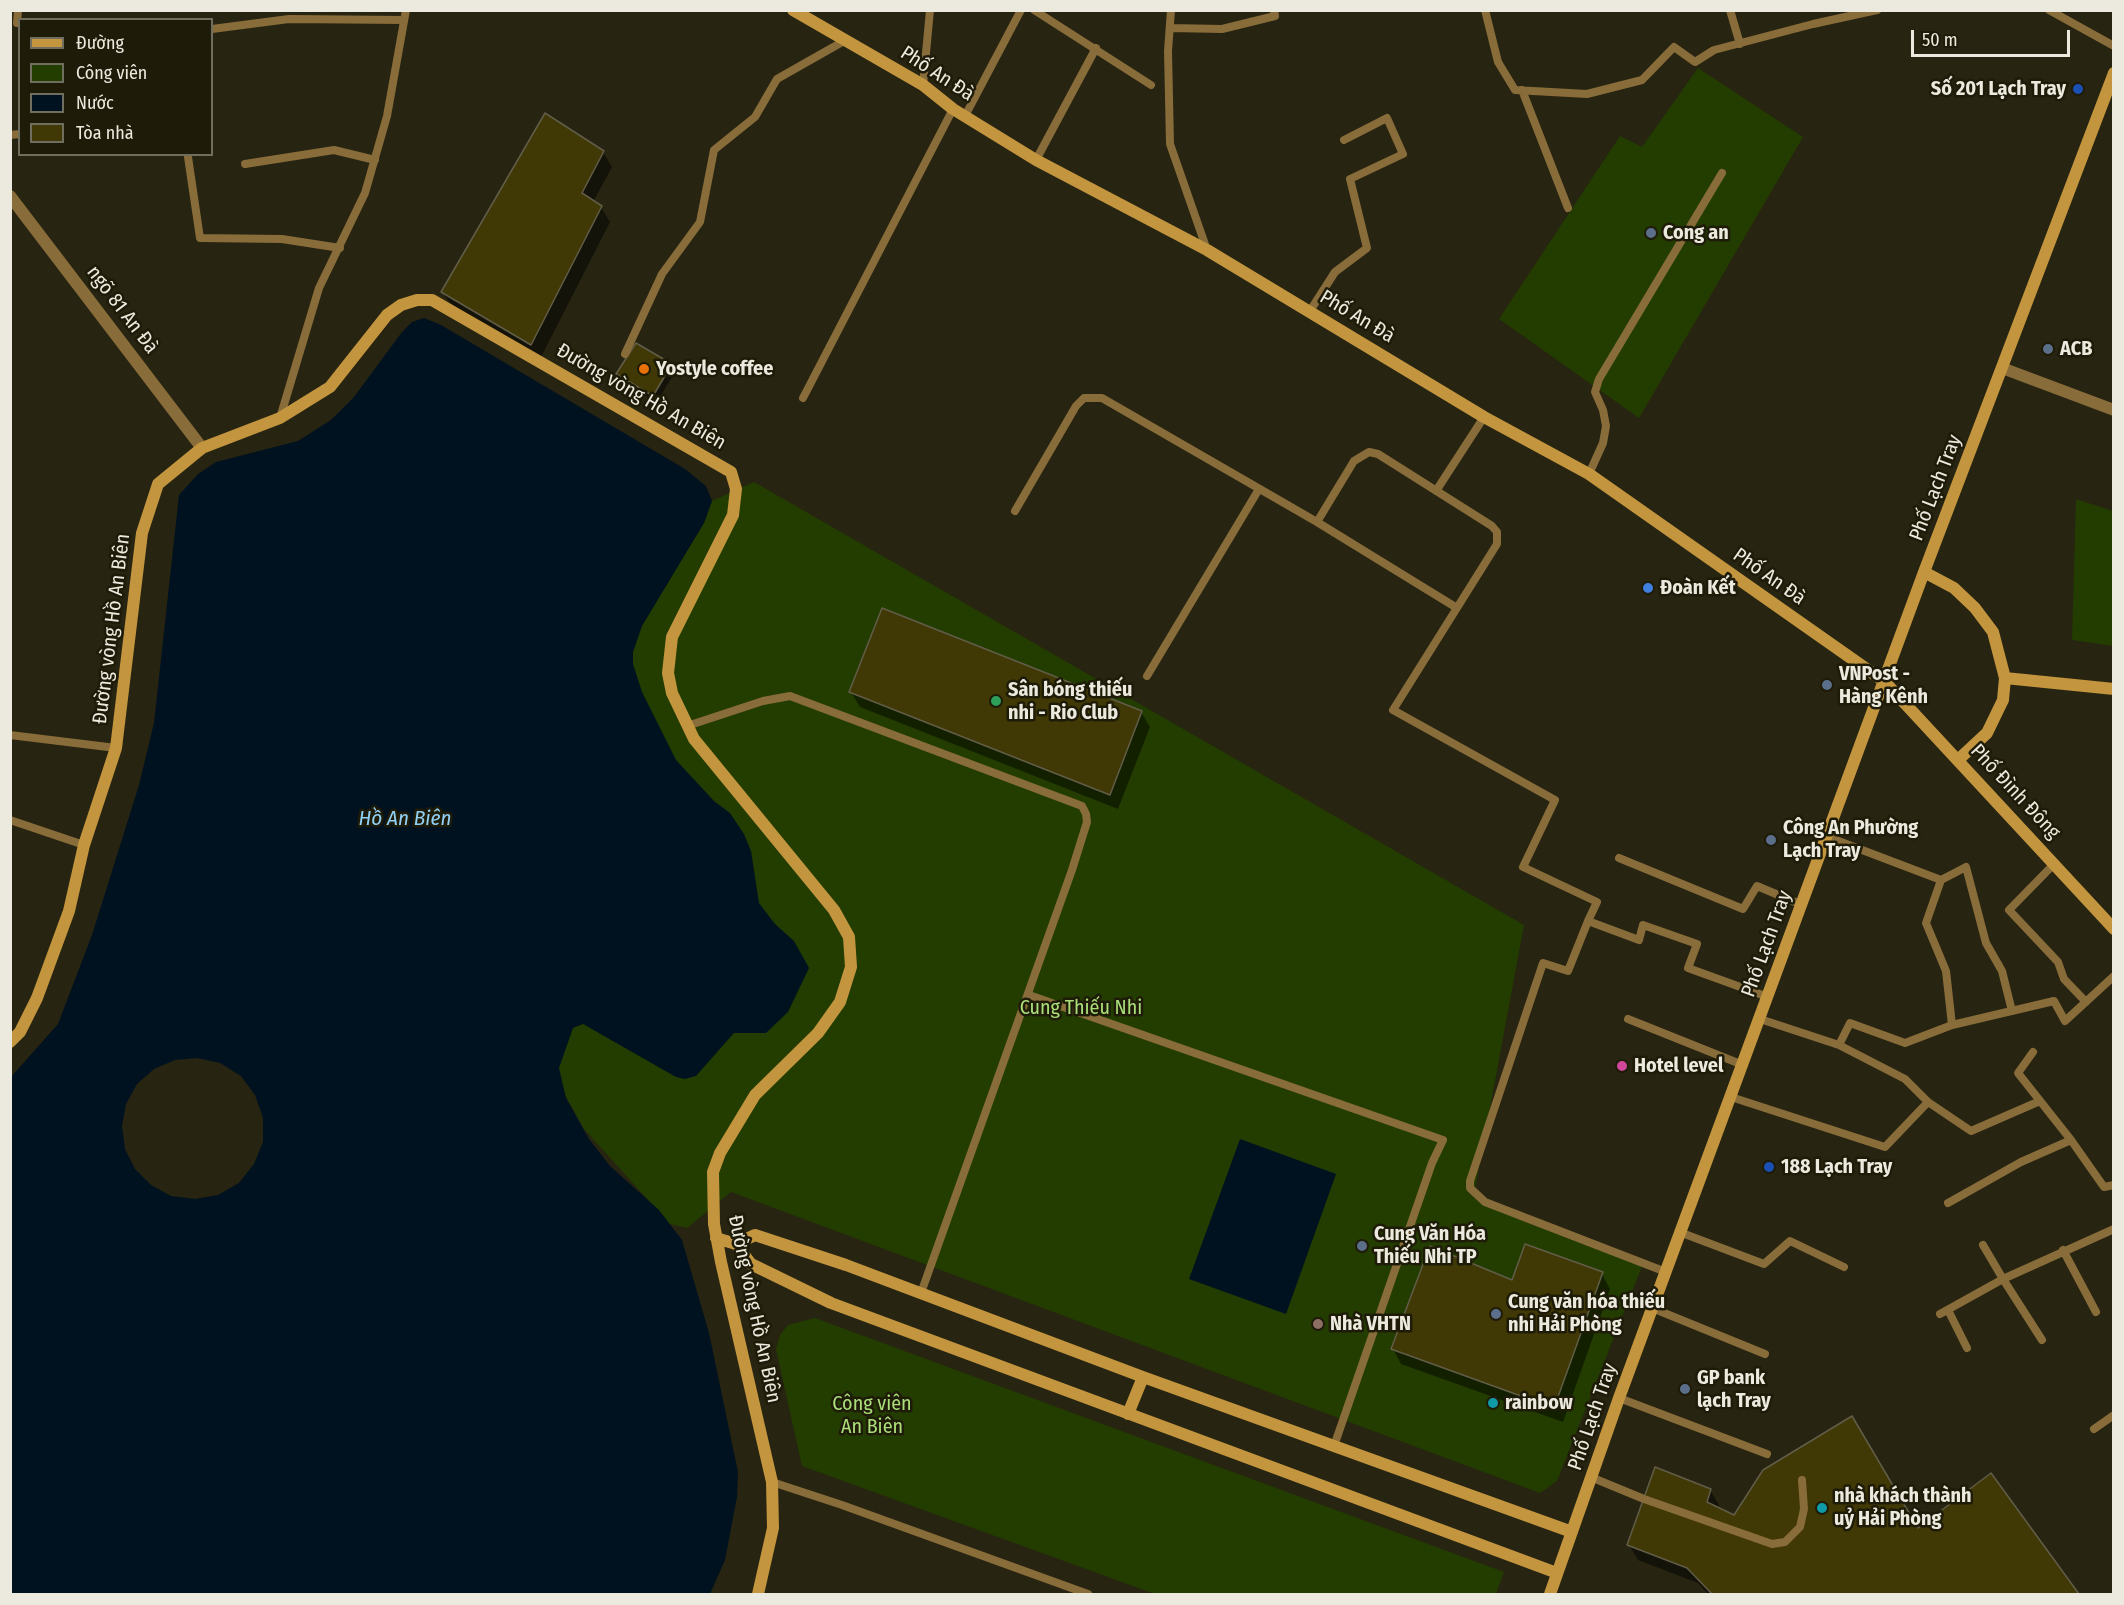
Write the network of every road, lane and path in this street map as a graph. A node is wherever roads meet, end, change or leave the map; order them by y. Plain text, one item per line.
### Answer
1 (793, 10) edge
2 (930, 10) edge
3 (1021, 10) edge
4 (1034, 10) edge
5 (1171, 10) edge
6 (1274, 10) edge
7 (1485, 10) edge
8 (1730, 10) edge
9 (1877, 10) edge
10 (2049, 10) edge
11 (405, 15) edge
12 (1170, 28) junction
13 (213, 29) edge
14 (844, 41) junction
15 (1740, 44) junction
16 (2114, 46) edge
17 (1096, 48) junction
18 (2114, 73) edge
19 (923, 85) junction
20 (1151, 85) dead end
21 (1522, 90) junction
22 (953, 109) junction
23 (965, 116) junction
24 (1344, 140) dead end
25 (188, 157) dead end
26 (375, 160) junction
27 (1036, 160) junction
28 (245, 164) dead end
29 (1722, 173) dead end
30 (10, 196) edge
31 (1568, 208) dead end
32 (340, 248) junction
33 (1206, 250) junction
34 (1310, 311) junction
35 (626, 354) dead end
36 (2002, 368) junction
37 (803, 398) dead end
38 (2114, 410) edge
39 (1484, 417) junction
40 (280, 418) junction
41 (202, 448) junction
42 (1589, 474) junction
43 (1258, 489) junction
44 (1436, 491) junction
45 (1015, 511) dead end
46 (1317, 522) junction
47 (1924, 572) junction
48 (1456, 608) junction
49 (1147, 676) dead end
50 (2005, 678) junction
51 (1885, 682) junction
52 (2114, 689) edge
53 (687, 726) junction
54 (10, 735) edge
55 (116, 748) junction
56 (1958, 760) junction
57 (10, 820) edge
58 (1828, 837) junction
59 (84, 845) junction
60 (1619, 858) dead end
61 (2055, 863) junction
62 (1941, 880) junction
63 (1802, 905) junction
64 (1588, 921) junction
65 (2114, 929) edge
66 (2114, 976) edge
67 (1029, 995) junction
68 (1768, 997) junction
69 (2086, 1002) junction
70 (2012, 1011) junction
71 (1628, 1019) dead end
72 (1760, 1019) junction
73 (1952, 1025) junction
74 (10, 1042) edge
75 (1839, 1045) junction
76 (2033, 1052) dead end
77 (1743, 1065) junction
78 (1731, 1097) junction
79 (2040, 1101) junction
80 (1928, 1102) junction
81 (2071, 1140) junction
82 (2114, 1185) edge
83 (1948, 1203) dead end
84 (2114, 1229) edge
85 (1682, 1233) junction
86 (716, 1238) junction
87 (736, 1244) junction
88 (1983, 1245) dead end
89 (2062, 1250) junction
90 (1844, 1267) dead end
91 (1666, 1272) junction
92 (2003, 1279) junction
93 (921, 1293) junction
94 (1652, 1308) junction
95 (2096, 1312) dead end
96 (2043, 1340) dead end
97 (1967, 1348) dead end
98 (1765, 1354) dead end
99 (1143, 1377) junction
100 (1619, 1398) junction
101 (1128, 1414) junction
102 (2114, 1415) edge
103 (2094, 1429) dead end
104 (1334, 1446) junction
105 (1767, 1454) dead end
106 (1593, 1478) junction
107 (1802, 1480) dead end
108 (772, 1482) junction
109 (1572, 1532) junction
110 (1557, 1573) junction
111 (758, 1594) edge
112 (1088, 1594) edge
113 (1550, 1594) edge

1 - 14 street, Phố An Đà
2 - 19 lane
3 - 23 lane
4 - 17 lane
5 - 12 lane
6 - 12 lane
7 - 21 lane
8 - 15 lane
9 - 15 lane
10 - 16 lane
11 - 13 lane
11 - 26 lane
12 - 33 lane
14 - 19 street, Phố An Đà
14 - 35 lane
15 - 21 lane
17 - 20 lane
17 - 27 lane
18 - 36 street, Phố Lạch Tray
19 - 22 street, Phố An Đà
21 - 31 lane
22 - 23 street, Phố An Đà
22 - 37 lane
23 - 27 street, Phố An Đà
24 - 34 lane
25 - 32 lane
26 - 28 lane
26 - 32 lane
27 - 33 street, Phố An Đà
29 - 42 lane
30 - 41 street, ngõ 81 An Đà
32 - 40 lane
33 - 34 street, Phố An Đà
34 - 39 street, Phố An Đà
36 - 38 street
36 - 47 street, Phố Lạch Tray
39 - 42 street, Phố An Đà
39 - 44 lane
40 - 41 street, Đường vòng Hồ An Biên
40 - 53 street, Đường vòng Hồ An Biên
41 - 55 street, Đường vòng Hồ An Biên
42 - 51 street, Phố An Đà
43 - 45 lane
43 - 46 lane
43 - 49 lane
44 - 46 lane
44 - 48 lane
46 - 48 lane
47 - 50 street
47 - 51 street, Phố Lạch Tray
48 - 64 lane
50 - 52 street
50 - 56 street
51 - 56 street, Phố Đình Đông
51 - 58 street, Phố Lạch Tray
53 - 67 lane
53 - 86 street, Đường vòng Hồ An Biên
54 - 55 lane
55 - 59 street, Đường vòng Hồ An Biên
56 - 61 street, Phố Đình Đông
57 - 59 lane
58 - 62 lane
58 - 63 street, Phố Lạch Tray
59 - 74 street, Đường vòng Hồ An Biên
60 - 63 lane
61 - 65 street, Phố Đình Đông
61 - 69 lane
62 - 70 lane
62 - 73 lane
63 - 68 street, Phố Lạch Tray
64 - 68 lane
64 - 91 lane
66 - 69 lane
67 - 93 lane
67 - 104 lane
68 - 72 street, Phố Lạch Tray
69 - 70 lane
70 - 73 lane
71 - 77 lane
72 - 75 lane
72 - 77 street, Phố Lạch Tray
73 - 75 lane
75 - 80 lane
76 - 79 lane
77 - 78 street, Phố Lạch Tray
78 - 80 lane
78 - 85 street, Phố Lạch Tray
79 - 80 lane
79 - 81 lane
81 - 82 lane
81 - 83 lane
84 - 89 lane
85 - 90 lane
85 - 91 street, Phố Lạch Tray
86 - 87 street
86 - 108 street, Đường vòng Hồ An Biên
87 - 93 street
87 - 101 street
88 - 92 lane
89 - 92 lane
89 - 95 lane
91 - 94 street, Phố Lạch Tray
92 - 96 lane
92 - 97 lane
93 - 99 street
94 - 98 lane
94 - 100 street, Phố Lạch Tray
99 - 101 street
99 - 104 street
100 - 105 lane
100 - 106 street, Phố Lạch Tray
101 - 110 street
102 - 103 lane
104 - 109 street
106 - 107 lane
106 - 109 street, Phố Lạch Tray
108 - 111 street, Đường vòng Hồ An Biên
108 - 112 lane
109 - 110 street, Phố Lạch Tray
110 - 113 street, Phố Lạch Tray

